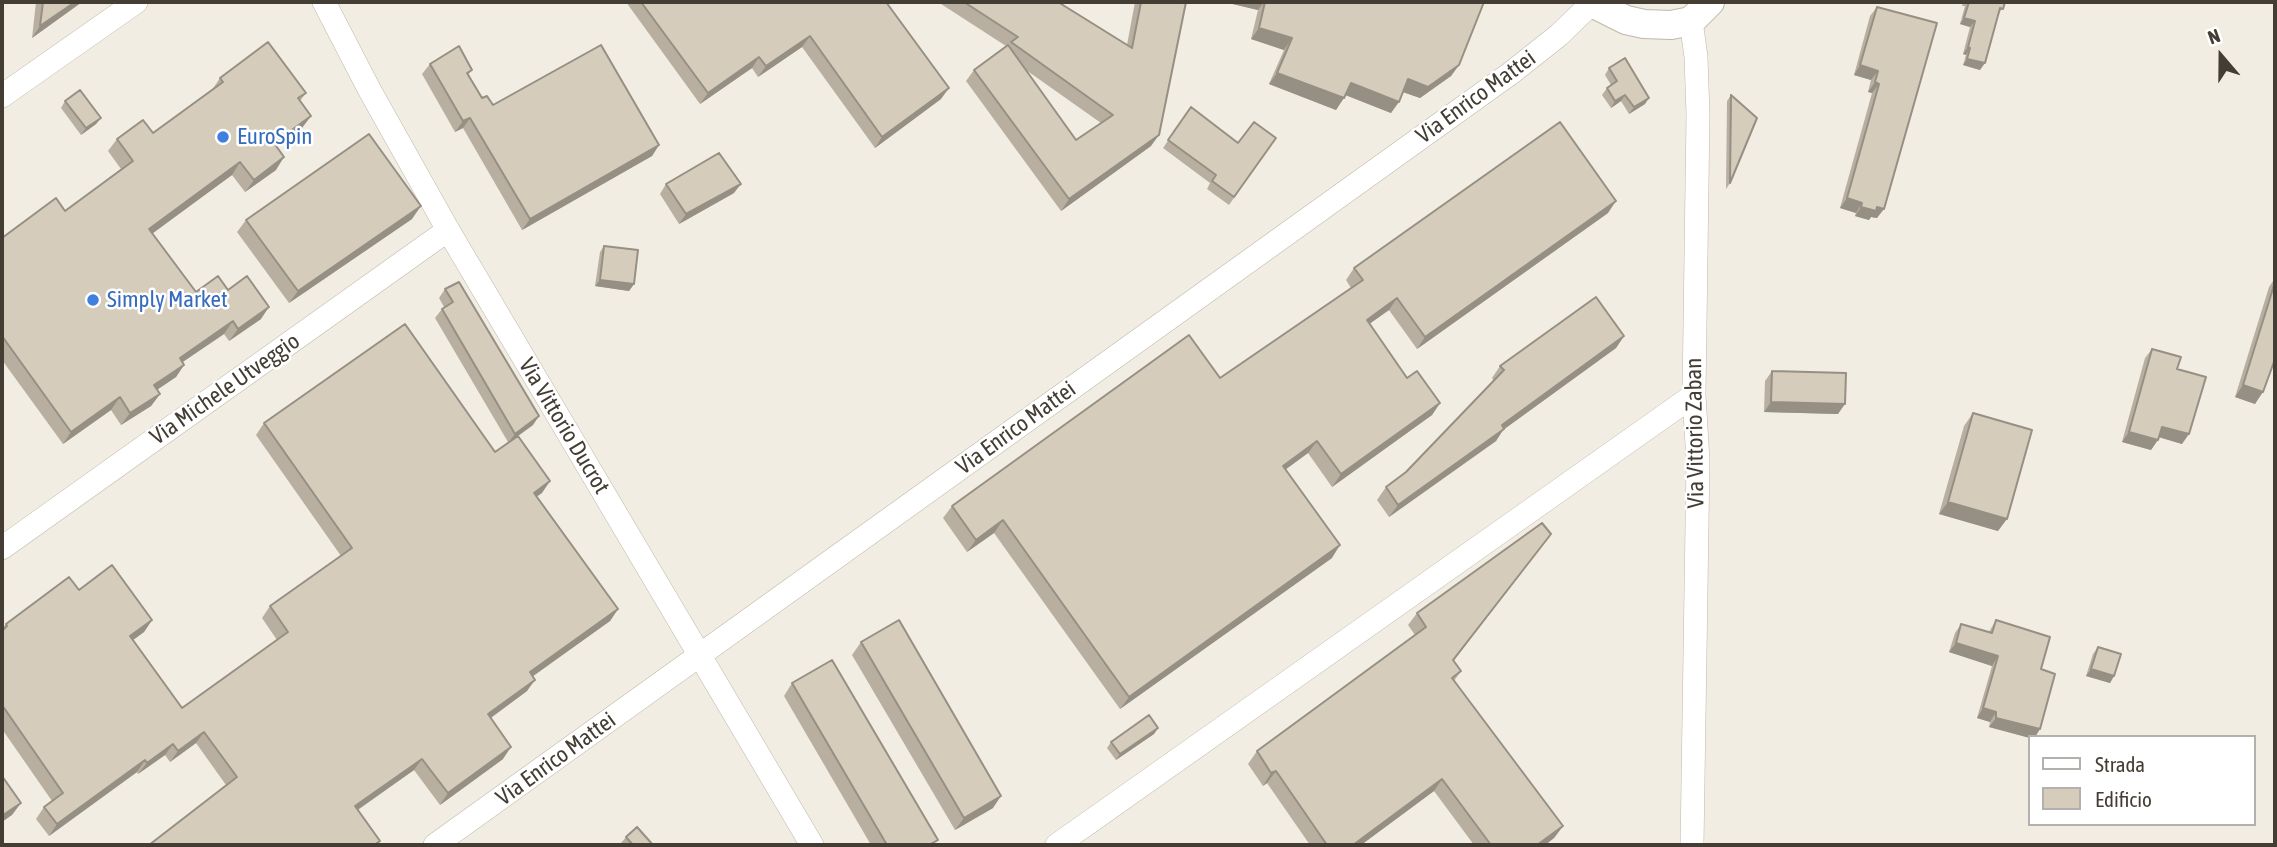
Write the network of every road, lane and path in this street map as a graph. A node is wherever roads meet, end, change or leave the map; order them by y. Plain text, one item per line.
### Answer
1 (136, 2) edge
2 (324, 2) edge
3 (1591, 3) edge
4 (1701, 12) edge
5 (2, 96) edge
6 (448, 230) junction
7 (1693, 395) junction
8 (2, 548) edge
9 (700, 656) junction
10 (435, 845) edge
11 (812, 845) edge
12 (1057, 845) edge
13 (1692, 845) edge

1 - 5 street
2 - 6 street, Via Vittorio Ducrot
3 - 4 street
3 - 9 street, Via Enrico Mattei
4 - 7 street, Via Vittorio Zaban
6 - 8 street, Via Michele Utveggio
6 - 9 street, Via Vittorio Ducrot
7 - 12 street
7 - 13 street, Via Vittorio Zaban
9 - 10 street, Via Enrico Mattei
9 - 11 street, Via Vittorio Ducrot

